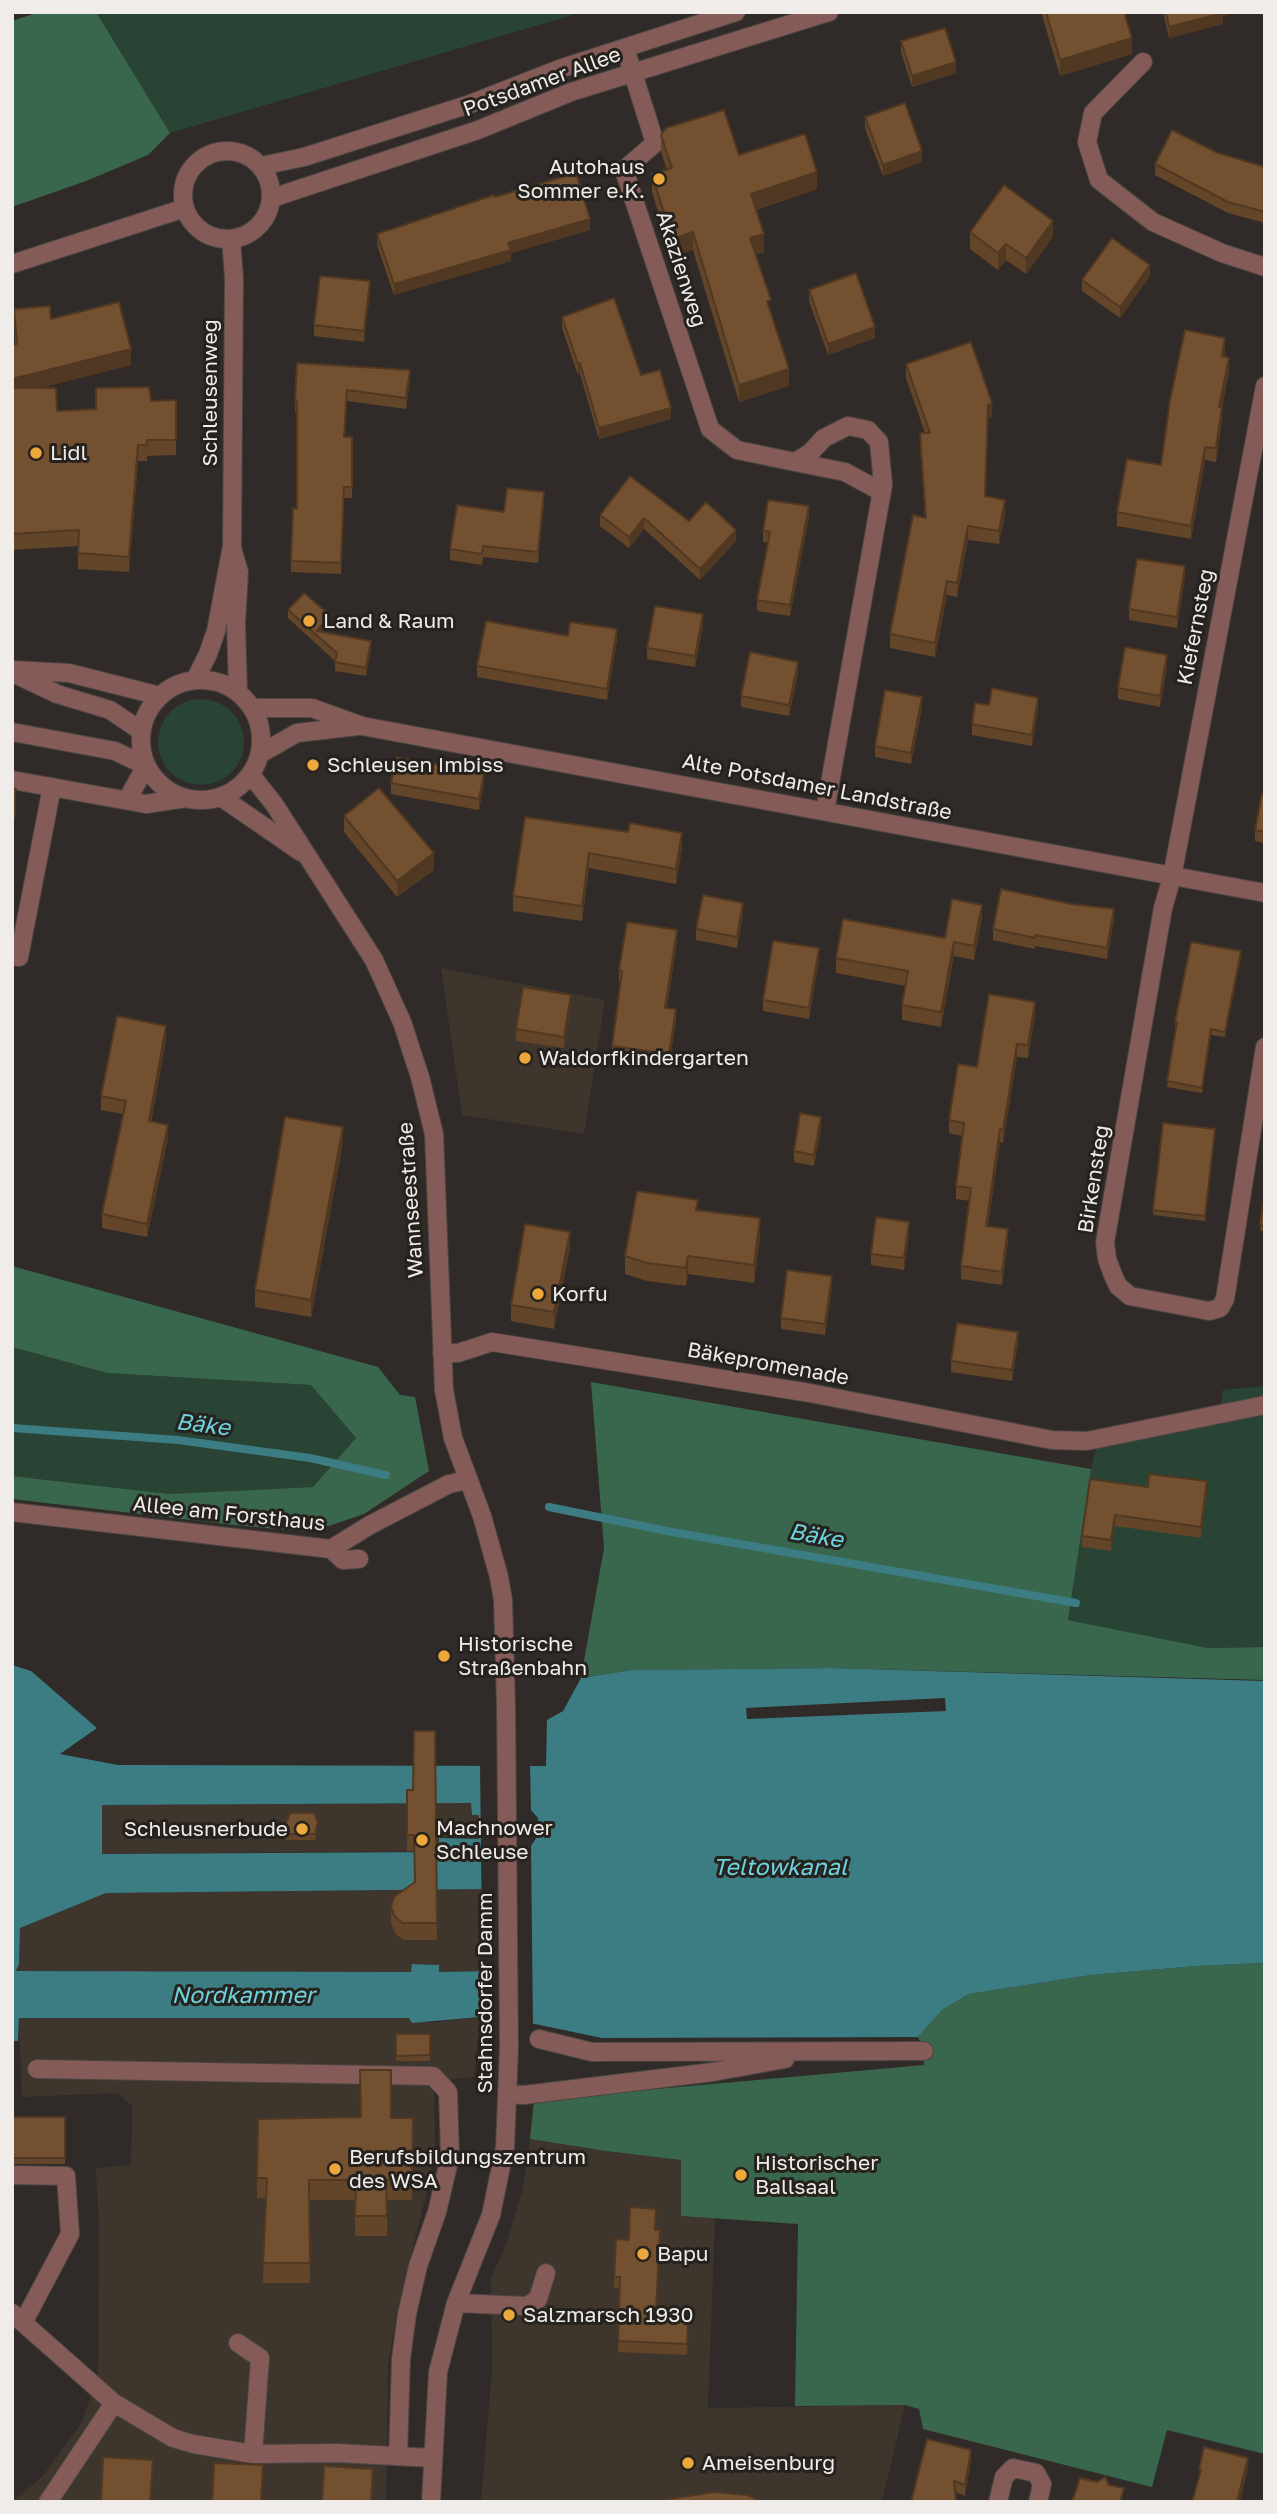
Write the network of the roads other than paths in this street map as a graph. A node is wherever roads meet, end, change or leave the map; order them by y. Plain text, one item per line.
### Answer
1 (736, 12) edge
2 (829, 12) edge
3 (625, 48) junction
4 (1143, 62) dead end
5 (632, 73) junction
6 (261, 166) junction
7 (272, 198) junction
8 (185, 208) junction
9 (232, 239) junction
10 (12, 264) edge
11 (1265, 267) edge
12 (1265, 386) edge
13 (795, 462) junction
14 (882, 492) junction
15 (232, 548) junction
16 (12, 671) edge
17 (195, 680) junction
18 (238, 691) junction
19 (160, 696) junction
20 (253, 708) junction
21 (362, 726) junction
22 (141, 731) junction
23 (12, 732) edge
24 (116, 751) junction
25 (260, 754) junction
26 (146, 766) junction
27 (251, 775) junction
28 (12, 780) edge
29 (52, 787) junction
30 (221, 797) junction
31 (186, 798) junction
32 (127, 800) junction
33 (825, 811) junction
34 (309, 858) junction
35 (1172, 877) junction
36 (1265, 893) edge
37 (12, 956) edge
38 (1265, 1047) edge
39 (442, 1353) junction
40 (1265, 1405) edge
41 (467, 1480) junction
42 (12, 1512) edge
43 (331, 1549) junction
44 (359, 1559) dead end
45 (540, 2039) dead end
46 (830, 2051) junction
47 (924, 2051) dead end
48 (37, 2069) dead end
49 (507, 2094) junction
50 (12, 2175) edge
51 (546, 2273) dead end
52 (456, 2303) junction
53 (18, 2318) edge
54 (238, 2343) dead end
55 (114, 2403) junction
56 (253, 2454) junction
57 (398, 2456) junction
58 (433, 2458) junction
59 (50, 2500) edge
60 (431, 2502) edge
61 (998, 2502) edge
62 (1038, 2502) edge

1 - 3 street, Potsdamer Allee
2 - 5 street, Potsdamer Allee
3 - 5 street, Akazienweg
3 - 6 street, Potsdamer Allee
4 - 11 street
5 - 7 street, Potsdamer Allee
5 - 13 street, Akazienweg
6 - 7 street
6 - 8 street
7 - 9 street
8 - 9 street
8 - 10 street
9 - 15 street, Schleusenweg
12 - 35 street, Kiefernsteg
13 - 14 street, Akazienweg
13 - 14 street
14 - 33 street
15 - 17 street, Schleusenweg
15 - 18 street, Schleusenweg
16 - 19 street
16 - 22 street
17 - 18 street
17 - 19 street
18 - 20 street
19 - 22 street
20 - 21 street, Alte Potsdamer Landstraße
20 - 25 street
21 - 25 street, Alte Potsdamer Landstraße
21 - 33 street, Alte Potsdamer Landstraße
22 - 24 street
22 - 26 street
23 - 24 street
24 - 26 street
25 - 27 street
26 - 31 street
26 - 32 street
27 - 30 street
27 - 34 street, Wannseestraße
28 - 29 street
29 - 32 street
29 - 37 street
30 - 31 street
30 - 34 street, Wannseestraße
31 - 32 street
33 - 35 street, Alte Potsdamer Landstraße
34 - 39 street, Wannseestraße
35 - 36 street, Alte Potsdamer Landstraße
35 - 38 street, Birkensteg
39 - 40 street, Bäkepromenade
39 - 41 street, Wannseestraße
41 - 43 street, Allee am Forsthaus
41 - 49 street, Stahnsdorfer Damm
42 - 43 street, Allee am Forsthaus
43 - 44 street
45 - 46 street
46 - 47 street
46 - 49 street
48 - 57 street
49 - 52 street, Stahnsdorfer Damm
50 - 53 street
51 - 52 street
52 - 58 street, Stahnsdorfer Damm
53 - 55 street
54 - 56 street
55 - 56 street
55 - 59 street
56 - 57 street
57 - 58 street
58 - 60 street, Stahnsdorfer Damm
61 - 62 street

